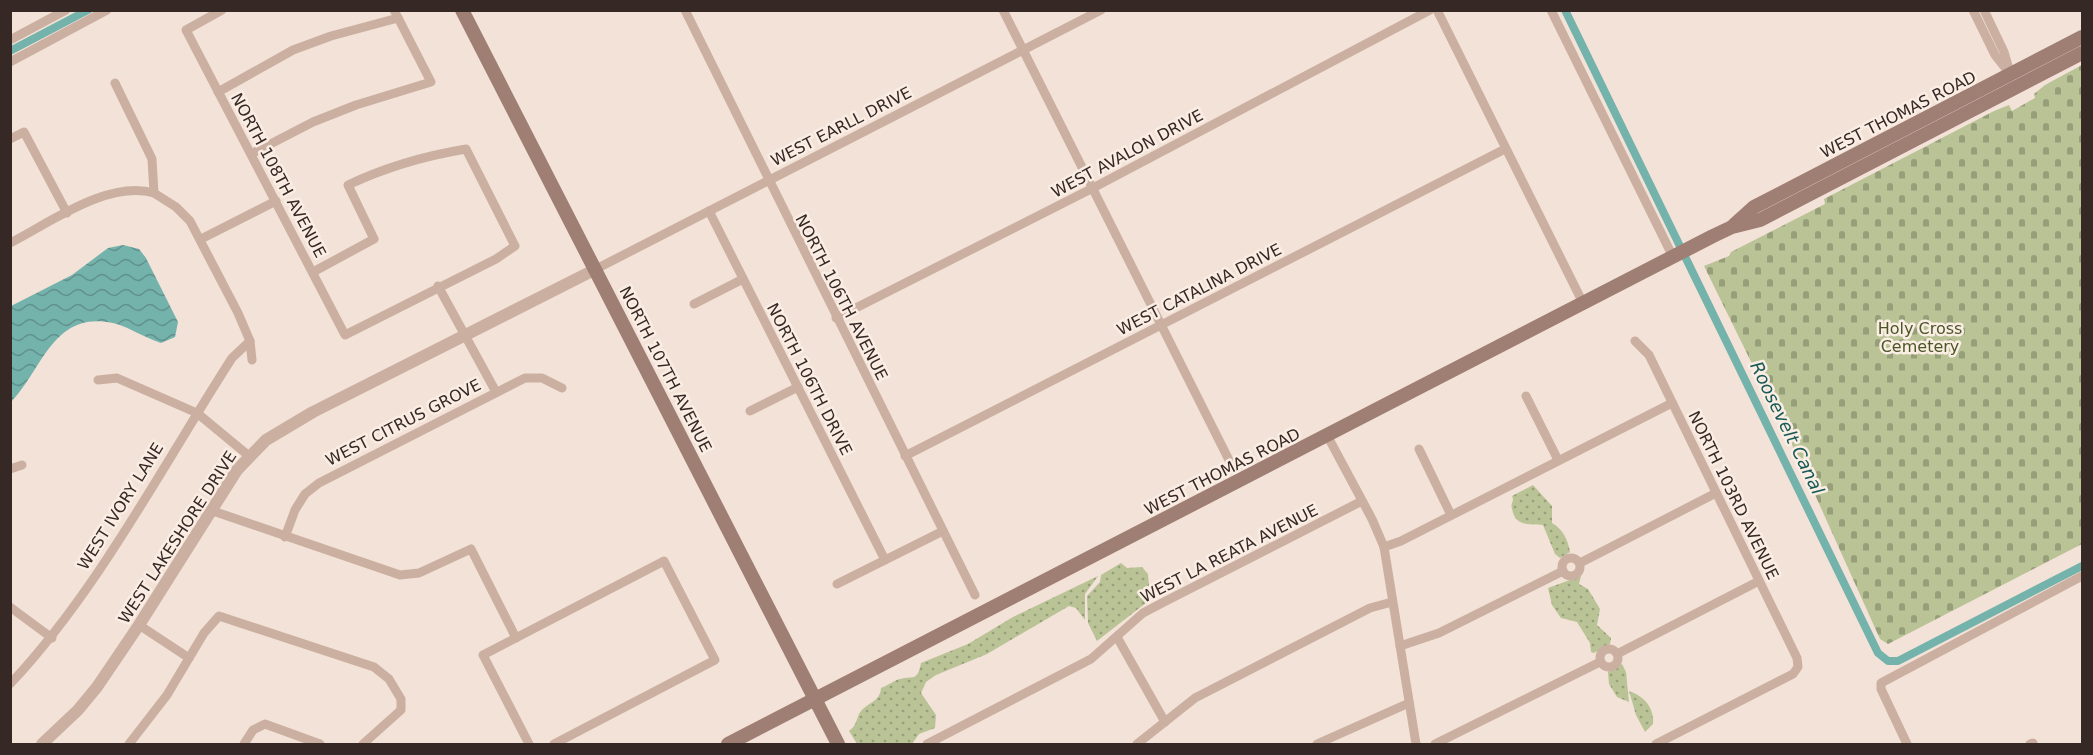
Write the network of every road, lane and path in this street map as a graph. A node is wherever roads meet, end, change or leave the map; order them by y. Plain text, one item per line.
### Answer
1 (66, 10) edge
2 (107, 10) edge
3 (222, 10) edge
4 (462, 10) edge
5 (685, 10) edge
6 (1003, 10) edge
7 (1101, 10) edge
8 (1430, 10) edge
9 (1437, 10) edge
10 (1551, 10) edge
11 (1973, 10) edge
12 (1984, 10) edge
13 (396, 14) edge
14 (2082, 37) edge
15 (10, 40) edge
16 (1023, 50) junction
17 (2082, 53) edge
18 (10, 62) edge
19 (2010, 74) junction
20 (115, 83) dead end
21 (218, 92) junction
22 (10, 139) edge
23 (1505, 149) junction
24 (251, 154) junction
25 (768, 181) junction
26 (1091, 189) junction
27 (154, 193) junction
28 (276, 201) junction
29 (708, 211) junction
30 (67, 213) junction
31 (1732, 227) junction
32 (201, 240) junction
33 (10, 243) edge
34 (1673, 257) junction
35 (596, 269) junction
36 (313, 272) junction
37 (743, 279) junction
38 (438, 286) junction
39 (1583, 303) junction
40 (693, 304) dead end
41 (836, 318) junction
42 (1161, 325) junction
43 (465, 334) junction
44 (249, 340) junction
45 (1635, 340) dead end
46 (252, 360) dead end
47 (98, 380) dead end
48 (798, 387) junction
49 (562, 388) dead end
50 (496, 392) junction
51 (1526, 396) dead end
52 (1672, 403) junction
53 (750, 411) dead end
54 (196, 412) junction
55 (1327, 435) junction
56 (1419, 449) dead end
57 (249, 456) junction
58 (905, 456) junction
59 (1558, 460) junction
60 (1231, 464) dead end
61 (22, 465) dead end
62 (10, 469) edge
63 (1716, 493) junction
64 (1362, 501) junction
65 (210, 510) junction
66 (1451, 515) junction
67 (943, 531) junction
68 (285, 537) junction
69 (1384, 547) junction
70 (885, 560) junction
71 (2082, 576) edge
72 (1759, 581) junction
73 (837, 584) dead end
74 (975, 595) dead end
75 (1392, 602) junction
76 (10, 608) edge
77 (139, 625) junction
78 (1117, 637) junction
79 (52, 638) junction
80 (516, 638) junction
81 (1401, 646) junction
82 (189, 658) junction
83 (10, 684) edge
84 (816, 699) junction
85 (1409, 703) junction
86 (1165, 722) junction
87 (42, 744) edge
88 (129, 744) edge
89 (244, 744) edge
90 (320, 744) edge
91 (363, 744) edge
92 (530, 744) edge
93 (554, 744) edge
94 (728, 744) edge
95 (838, 744) edge
96 (927, 744) edge
97 (1137, 744) edge
98 (1317, 744) edge
99 (1416, 744) edge
100 (1435, 744) edge
101 (1656, 744) edge
102 (1907, 744) edge

1 - 15 street
2 - 18 street
3 - 21 street, NORTH 108TH AVENUE
4 - 35 main road, NORTH 107TH AVENUE
5 - 25 street, NORTH 106TH AVENUE
6 - 16 street
7 - 16 street, WEST EARLL DRIVE
8 - 26 street, WEST AVALON DRIVE
9 - 23 street
10 - 34 street
11 - 19 street
12 - 19 street
13 - 21 street
13 - 24 street
14 - 19 main road, WEST THOMAS ROAD
16 - 25 street, WEST EARLL DRIVE
16 - 26 street
17 - 31 main road, WEST THOMAS ROAD
19 - 31 main road, WEST THOMAS ROAD
20 - 27 street
21 - 24 street, NORTH 108TH AVENUE
22 - 30 street
23 - 39 street
23 - 42 street, WEST CATALINA DRIVE
24 - 28 street, NORTH 108TH AVENUE
25 - 29 street, WEST EARLL DRIVE
25 - 41 street, NORTH 106TH AVENUE
26 - 41 street, WEST AVALON DRIVE
26 - 42 street
27 - 30 street
27 - 32 street
28 - 32 street
28 - 36 street, NORTH 108TH AVENUE
29 - 35 street, WEST EARLL DRIVE
29 - 37 street, NORTH 106TH DRIVE
30 - 33 street
31 - 34 main road, WEST THOMAS ROAD
32 - 44 street
34 - 39 main road, WEST THOMAS ROAD
35 - 43 street, WEST LAKESHORE DRIVE
35 - 84 main road, NORTH 107TH AVENUE
36 - 38 street, NORTH 108TH AVENUE
36 - 38 street
37 - 40 street
37 - 48 street, NORTH 106TH DRIVE
38 - 43 street
39 - 55 main road, WEST THOMAS ROAD
41 - 58 street, NORTH 106TH AVENUE
42 - 58 street, WEST CATALINA DRIVE
42 - 60 street
43 - 50 street
43 - 57 street, WEST LAKESHORE DRIVE
44 - 46 street
44 - 54 street, WEST IVORY LANE
45 - 52 street, NORTH 103RD AVENUE
47 - 54 street
48 - 53 street
48 - 70 street, NORTH 106TH DRIVE
49 - 50 street, WEST CITRUS GROVE
50 - 68 street, WEST CITRUS GROVE
51 - 59 street
52 - 59 street
52 - 63 street, NORTH 103RD AVENUE
54 - 57 street
54 - 79 street, WEST IVORY LANE
55 - 64 street
55 - 84 main road, WEST THOMAS ROAD
56 - 66 street
57 - 65 street, WEST LAKESHORE DRIVE
58 - 67 street, NORTH 106TH AVENUE
59 - 66 street
61 - 62 street
63 - 72 street, NORTH 103RD AVENUE
63 - 81 street
64 - 69 street
64 - 78 street, WEST LA REATA AVENUE
65 - 68 street
65 - 77 street, WEST LAKESHORE DRIVE
66 - 69 street
67 - 70 street
67 - 74 street, NORTH 106TH AVENUE
68 - 80 street
69 - 75 street
70 - 73 street
71 - 102 street
72 - 100 street
72 - 101 street, NORTH 103RD AVENUE
75 - 81 street
75 - 86 street
76 - 79 street
77 - 82 street
77 - 87 street, WEST LAKESHORE DRIVE
78 - 86 street
78 - 96 street, WEST LA REATA AVENUE
79 - 83 street, WEST IVORY LANE
80 - 92 street
80 - 93 street
81 - 85 street
82 - 88 street
82 - 91 street
84 - 94 main road, WEST THOMAS ROAD
84 - 95 main road, NORTH 107TH AVENUE
85 - 98 street
85 - 99 street
86 - 97 street
89 - 90 street

